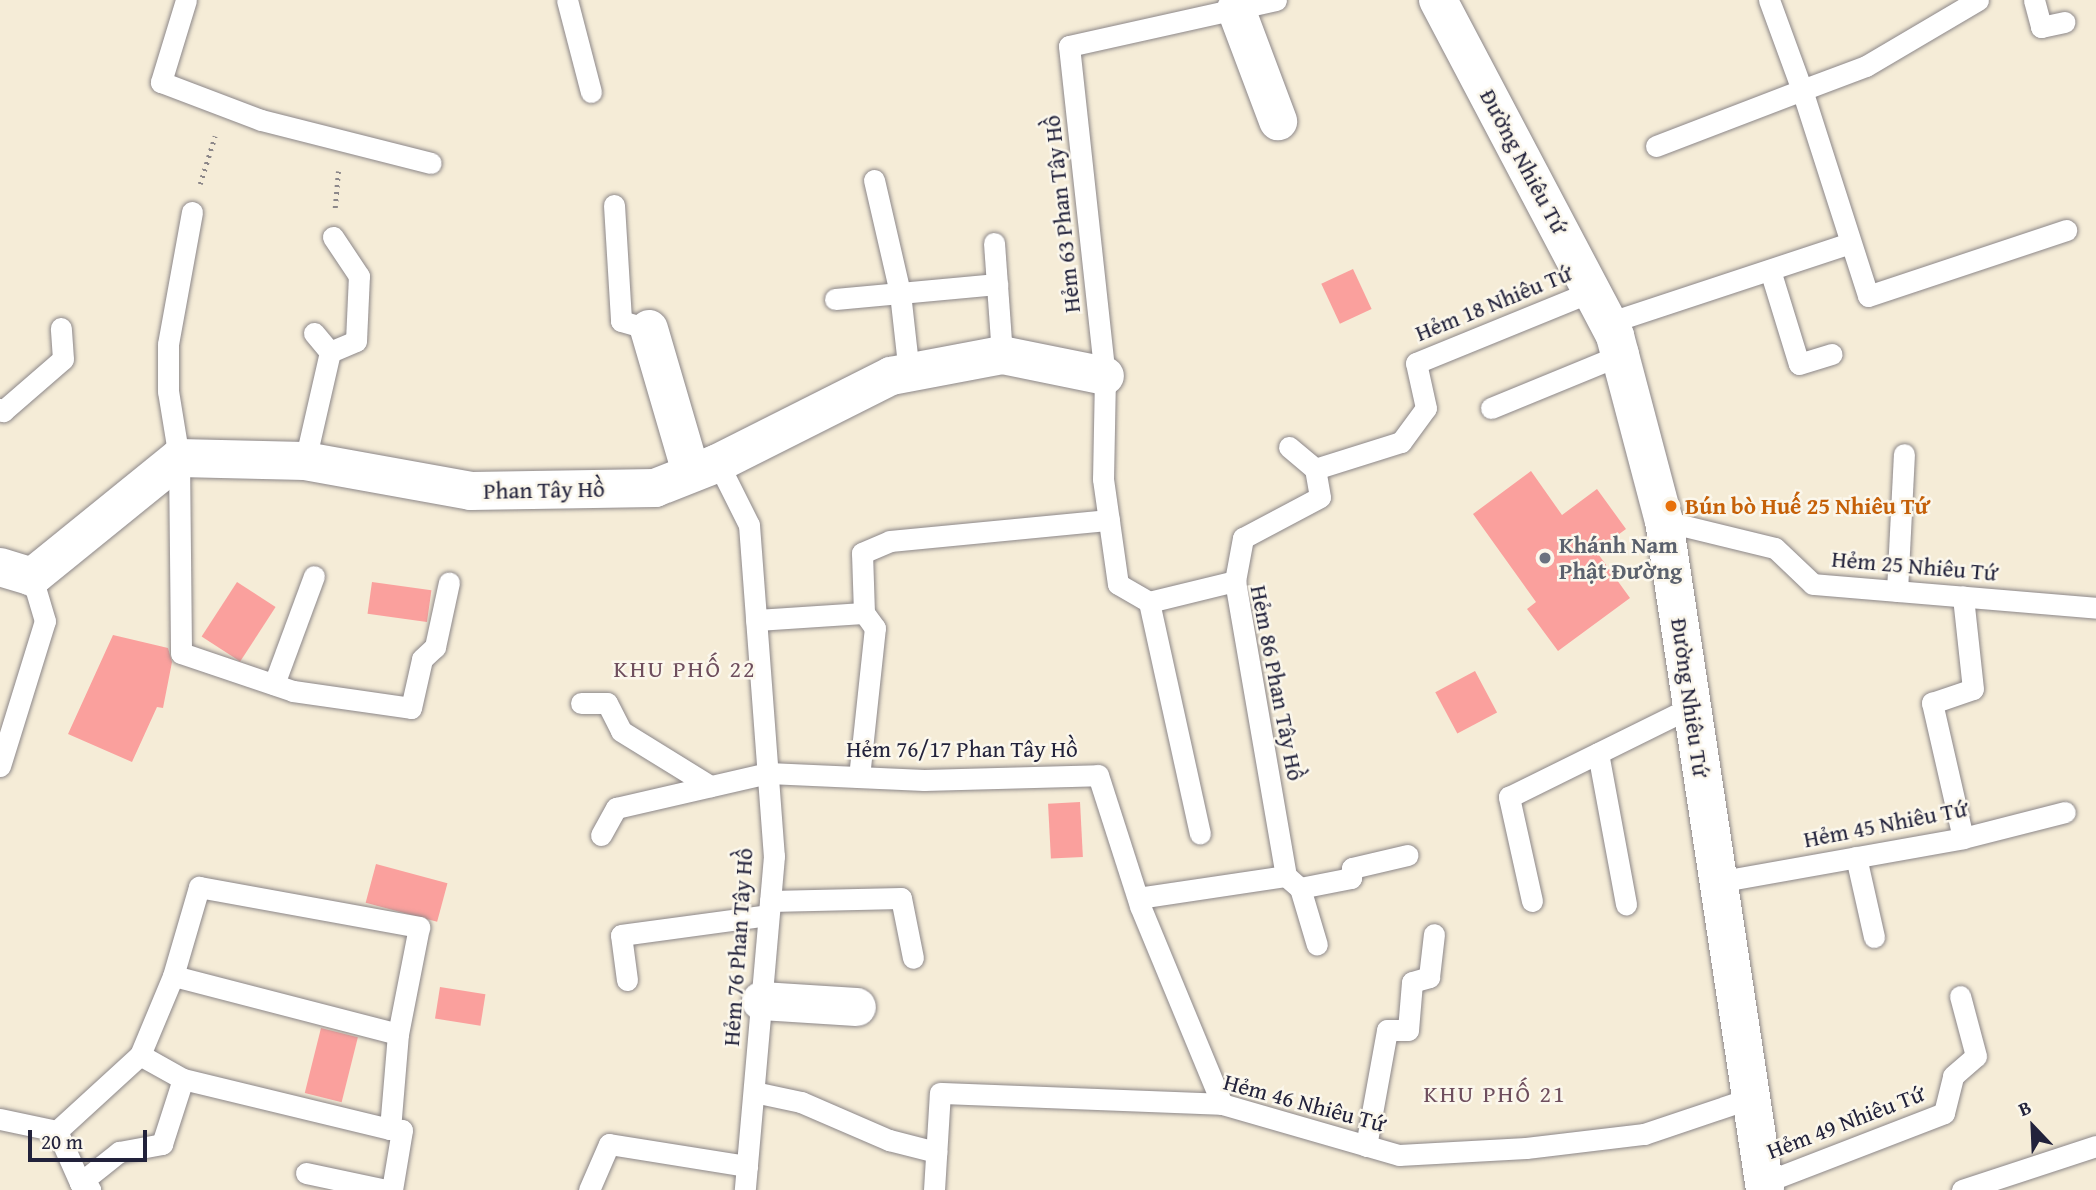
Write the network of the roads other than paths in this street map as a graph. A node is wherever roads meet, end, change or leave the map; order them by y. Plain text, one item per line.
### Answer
1 (186, 0) edge
2 (567, 0) edge
3 (1276, 0) edge
4 (1438, 0) edge
5 (1769, 0) edge
6 (1978, 0) edge
7 (2034, 0) edge
8 (1236, 9) junction
9 (2064, 23) dead end
10 (1802, 90) junction
11 (591, 92) dead end
12 (1278, 121) dead end
13 (1657, 146) dead end
14 (431, 163) dead end
15 (874, 180) dead end
16 (614, 205) dead end
17 (192, 212) road end
18 (2066, 230) dead end
19 (333, 237) road end
20 (994, 243) dead end
21 (1850, 243) junction
22 (1770, 270) junction
23 (997, 284) junction
24 (900, 293) junction
25 (835, 299) dead end
26 (1607, 323) junction
27 (61, 328) dead end
28 (649, 329) joint
29 (314, 333) dead end
30 (330, 352) junction
31 (1831, 354) dead end
32 (1002, 355) junction
33 (909, 373) junction
34 (1105, 376) junction
35 (0, 408) edge
36 (1491, 408) dead end
37 (1289, 447) dead end
38 (1904, 454) dead end
39 (179, 458) junction
40 (305, 461) junction
41 (704, 468) junction
42 (1315, 468) junction
43 (1109, 520) junction
44 (1664, 521) junction
45 (16, 572) edge
46 (314, 576) dead end
47 (1235, 581) junction
48 (449, 582) dead end
49 (1897, 591) junction
50 (1963, 597) junction
51 (1149, 602) junction
52 (2096, 608) edge
53 (864, 613) junction
54 (757, 620) junction
55 (274, 684) junction
56 (581, 703) dead end
57 (1691, 707) junction
58 (1598, 752) junction
59 (0, 766) edge
60 (768, 773) junction
61 (859, 777) junction
62 (710, 786) junction
63 (2065, 812) dead end
64 (1200, 833) dead end
65 (601, 835) dead end
66 (1963, 838) junction
67 (1408, 855) dead end
68 (1856, 857) junction
69 (1293, 882) junction
70 (1717, 882) junction
71 (1138, 898) junction
72 (1532, 901) dead end
73 (1626, 904) dead end
74 (769, 908) junction
75 (1434, 934) dead end
76 (1874, 937) dead end
77 (1317, 945) dead end
78 (913, 958) dead end
79 (173, 976) junction
80 (627, 980) dead end
81 (1960, 996) dead end
82 (761, 1001) junction
83 (857, 1007) dead end
84 (397, 1034) junction
85 (141, 1055) junction
86 (183, 1079) junction
87 (754, 1092) junction
88 (1748, 1099) junction
89 (1223, 1104) junction
90 (0, 1119) edge
91 (390, 1129) junction
92 (57, 1131) junction
93 (1366, 1146) junction
94 (2096, 1146) edge
95 (936, 1152) junction
96 (747, 1166) junction
97 (306, 1173) dead end
98 (86, 1186) edge
99 (1764, 1186) edge
100 (386, 1190) edge
101 (392, 1190) edge
102 (589, 1190) edge
103 (745, 1190) edge
104 (934, 1190) edge
105 (1962, 1190) edge

1 - 14 lane
2 - 11 lane
3 - 8 lane
4 - 26 street, Đường Nhiêu Tứ
5 - 10 lane
6 - 10 lane
7 - 9 lane
8 - 12 street
8 - 34 lane, Hẻm 63 Phan Tây Hồ
10 - 13 lane
10 - 21 lane
15 - 24 lane
16 - 28 lane
17 - 39 lane
18 - 21 lane
19 - 30 lane
20 - 23 lane
21 - 22 lane
22 - 26 lane
22 - 31 lane
23 - 24 lane
23 - 32 lane
24 - 25 lane
24 - 33 lane
26 - 36 lane
26 - 42 lane, Hẻm 18 Nhiêu Tứ
26 - 44 street, Đường Nhiêu Tứ
27 - 35 lane
28 - 41 street
29 - 30 lane
30 - 40 lane
32 - 33 street, Phan Tây Hồ
32 - 34 street, Phan Tây Hồ
33 - 41 street, Phan Tây Hồ
34 - 43 lane
37 - 42 lane
38 - 49 lane
39 - 40 street, Phan Tây Hồ
39 - 45 street
39 - 55 lane
40 - 41 street, Phan Tây Hồ
41 - 54 lane, Hẻm 76 Phan Tây Hồ
42 - 47 lane
43 - 51 lane
43 - 53 lane
44 - 49 lane, Hẻm 25 Nhiêu Tứ
44 - 57 street, Đường Nhiêu Tứ
45 - 59 lane
46 - 55 lane
47 - 51 lane, Hẻm 86 Phan Tây Hồ
47 - 69 lane, Hẻm 86 Phan Tây Hồ
48 - 55 lane
49 - 50 lane, Hẻm 25 Nhiêu Tứ
50 - 52 lane, Hẻm 25 Nhiêu Tứ
50 - 66 lane
51 - 64 lane
53 - 54 lane
53 - 61 lane
54 - 60 lane, Hẻm 76 Phan Tây Hồ
56 - 62 lane
57 - 58 lane
57 - 70 street, Đường Nhiêu Tứ
58 - 72 lane
58 - 73 lane
60 - 61 lane, Hẻm 76/17 Phan Tây Hồ
60 - 62 lane, Hẻm 76/17 Phan Tây Hồ
60 - 74 lane, Hẻm 76 Phan Tây Hồ
61 - 71 lane, Hẻm 76/17 Phan Tây Hồ
62 - 65 lane, Hẻm 76/17 Phan Tây Hồ
63 - 66 lane, Hẻm 45 Nhiêu Tứ
66 - 68 lane, Hẻm 45 Nhiêu Tứ
67 - 69 lane
68 - 70 lane, Hẻm 45 Nhiêu Tứ
68 - 76 lane
69 - 71 lane
69 - 77 lane, Hẻm 86 Phan Tây Hồ
70 - 88 street, Đường Nhiêu Tứ
71 - 89 lane, Hẻm 76/17 Phan Tây Hồ
74 - 78 lane
74 - 80 lane
74 - 82 lane, Hẻm 76 Phan Tây Hồ
75 - 93 lane
79 - 84 lane
79 - 84 lane
79 - 85 lane
81 - 99 lane, Hẻm 49 Nhiêu Tứ
82 - 83 street
82 - 87 lane, Hẻm 76 Phan Tây Hồ
84 - 91 lane
85 - 86 lane
85 - 92 lane
86 - 91 lane
86 - 98 lane
87 - 95 lane
87 - 96 lane, Hẻm 76 Phan Tây Hồ
88 - 93 lane, Hẻm 46 Nhiêu Tứ
88 - 99 street, Đường Nhiêu Tứ
89 - 93 lane, Hẻm 46 Nhiêu Tứ
89 - 95 lane, Hẻm 46 Nhiêu Tứ
90 - 92 lane
91 - 101 lane
92 - 98 lane
94 - 105 lane
95 - 104 lane, Hẻm 46 Nhiêu Tứ
96 - 102 lane
96 - 103 lane, Hẻm 76 Phan Tây Hồ
97 - 100 lane

